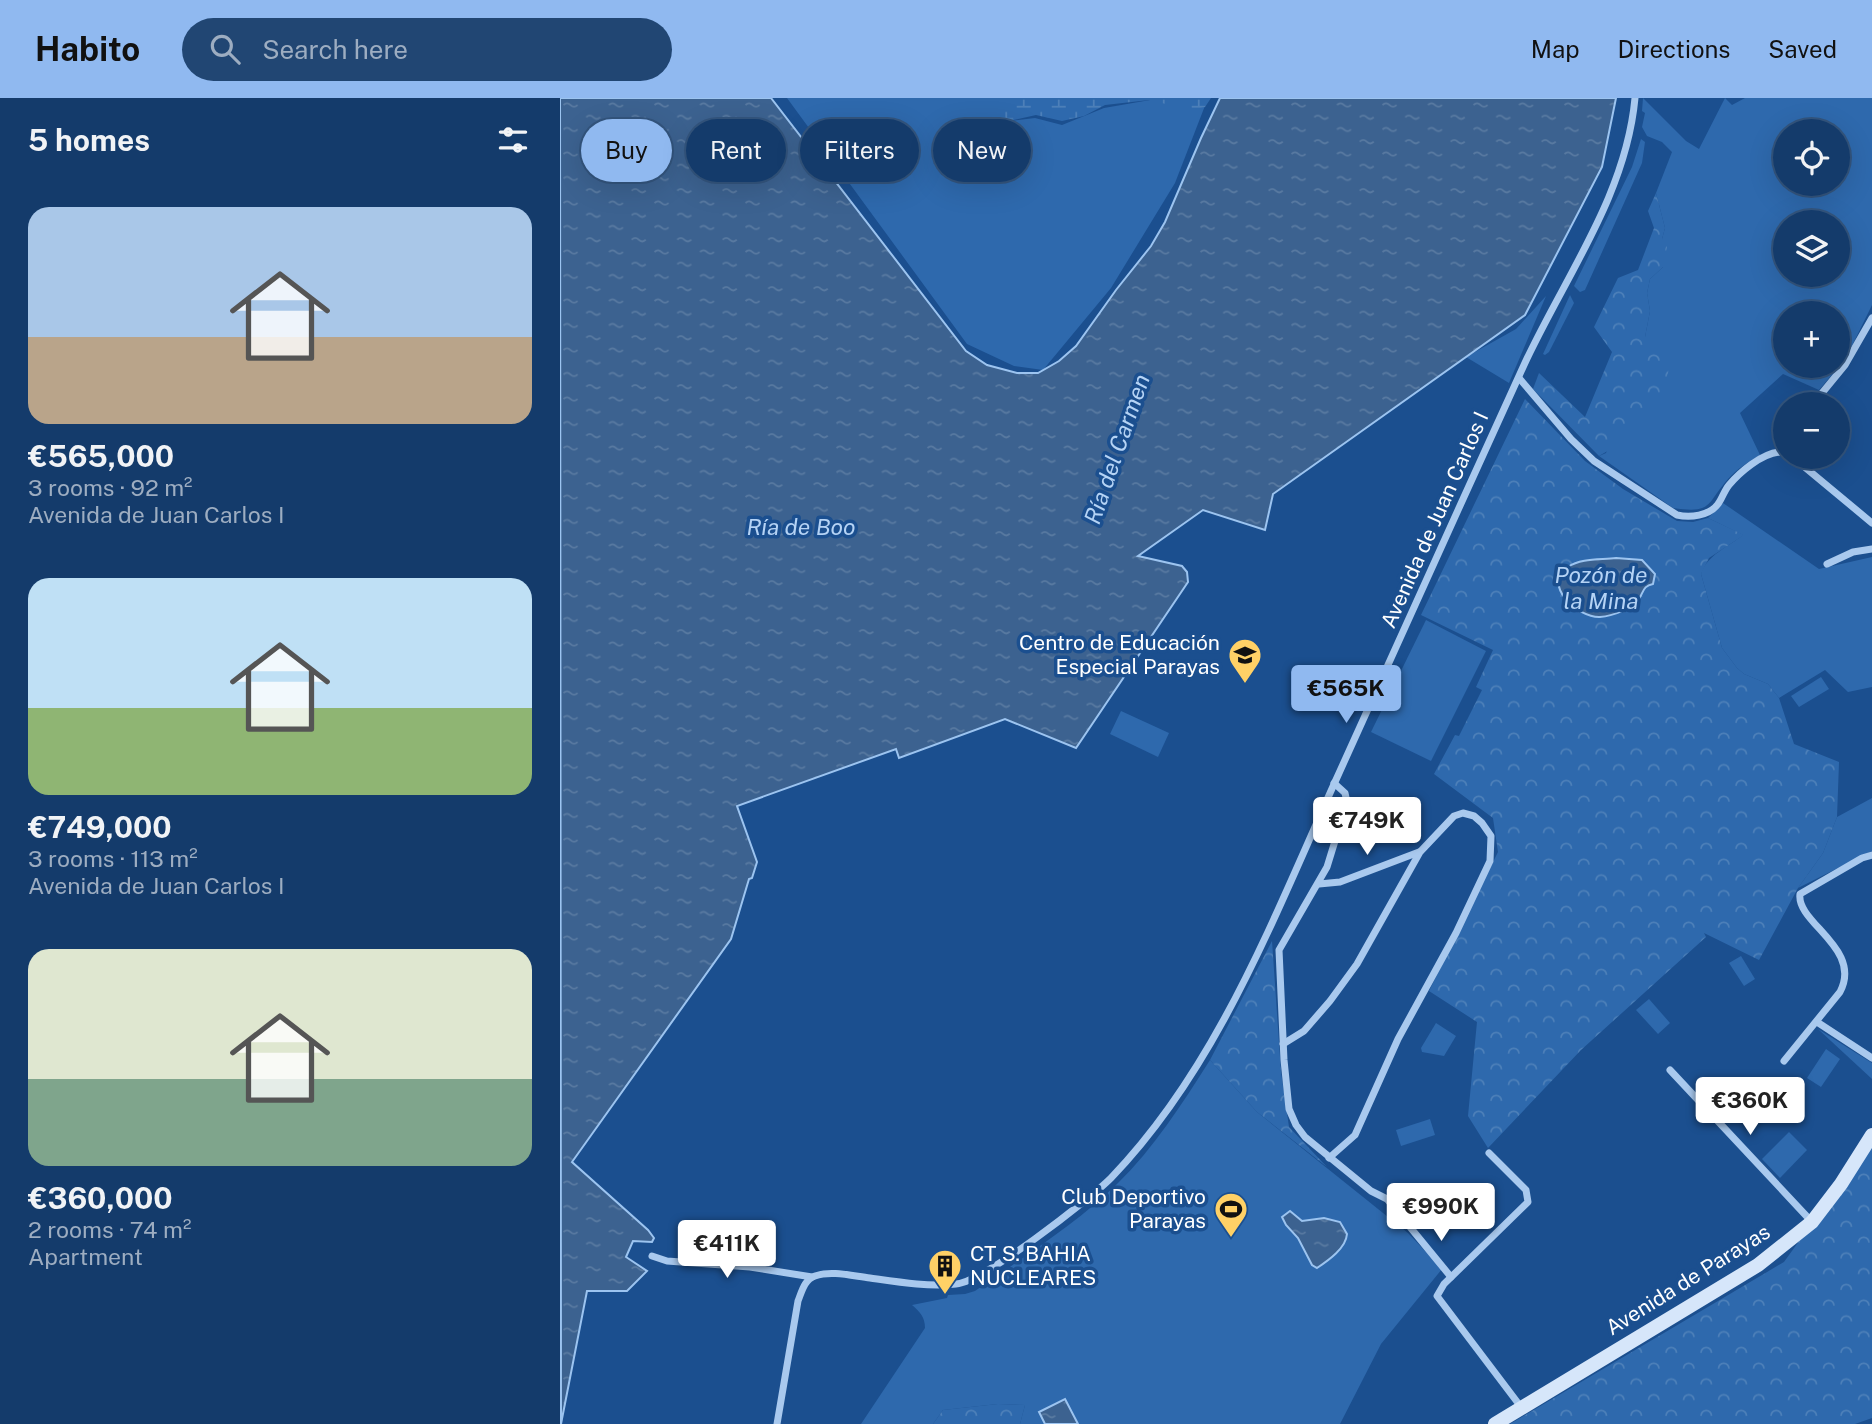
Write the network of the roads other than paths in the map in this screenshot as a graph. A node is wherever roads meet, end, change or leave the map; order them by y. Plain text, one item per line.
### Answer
1 (1635, 98) edge
2 (1872, 318) edge
3 (1519, 377) junction
4 (1825, 392) edge
5 (1773, 456) edge
6 (1806, 469) edge
7 (1872, 523) edge
8 (1872, 549) edge
9 (1827, 564) dead end
10 (1334, 783) junction
11 (1420, 852) junction
12 (1872, 855) edge
13 (1319, 884) junction
14 (1816, 1022) junction
15 (1283, 1044) junction
16 (1872, 1058) edge
17 (1784, 1061) dead end
18 (1670, 1070) dead end
19 (1872, 1135) edge
20 (1489, 1153) dead end
21 (1329, 1158) junction
22 (1812, 1222) junction
23 (652, 1256) dead end
24 (812, 1277) junction
25 (1451, 1277) junction
26 (1522, 1408) junction
27 (776, 1424) edge
28 (1495, 1424) edge

1 - 3 street, Avenida de Juan Carlos I
2 - 4 street
3 - 5 street
3 - 10 street, Avenida de Juan Carlos I
6 - 7 street
8 - 9 street
10 - 13 street
10 - 24 street, Avenida de Juan Carlos I
11 - 13 street
11 - 15 street
11 - 21 street
12 - 14 street
13 - 15 street
14 - 16 street
14 - 17 street
15 - 21 street
18 - 22 street
19 - 22 street, Avenida de Parayas
20 - 25 street
21 - 25 street
22 - 26 street, Avenida de Parayas
23 - 24 street, Avenida de Juan Carlos I
24 - 27 street
25 - 26 street
26 - 28 street, Avenida de Parayas

